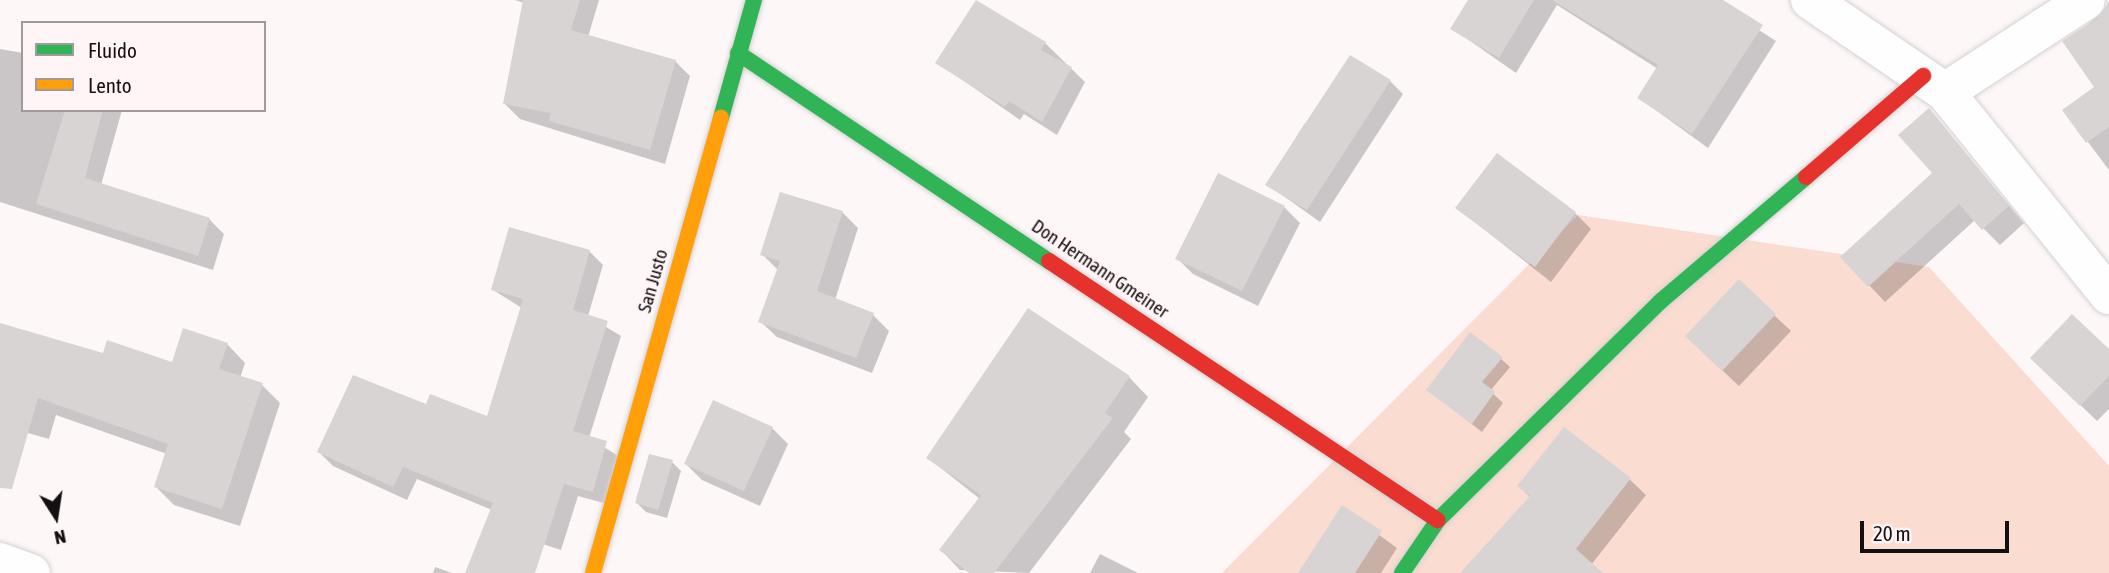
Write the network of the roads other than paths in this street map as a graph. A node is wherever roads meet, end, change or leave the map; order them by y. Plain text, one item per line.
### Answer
1 (754, 0) edge
2 (1810, 0) edge
3 (2086, 0) edge
4 (738, 53) junction
5 (1934, 84) junction
6 (2109, 295) edge
7 (1438, 520) junction
8 (0, 562) edge
9 (31, 573) edge
10 (593, 573) edge
11 (1402, 573) edge

1 - 4 street, San Justo
2 - 5 street
3 - 5 street
4 - 7 street, Don Hermann Gmeiner
4 - 10 street, San Justo
5 - 6 street
5 - 7 street
7 - 11 street
8 - 9 street

